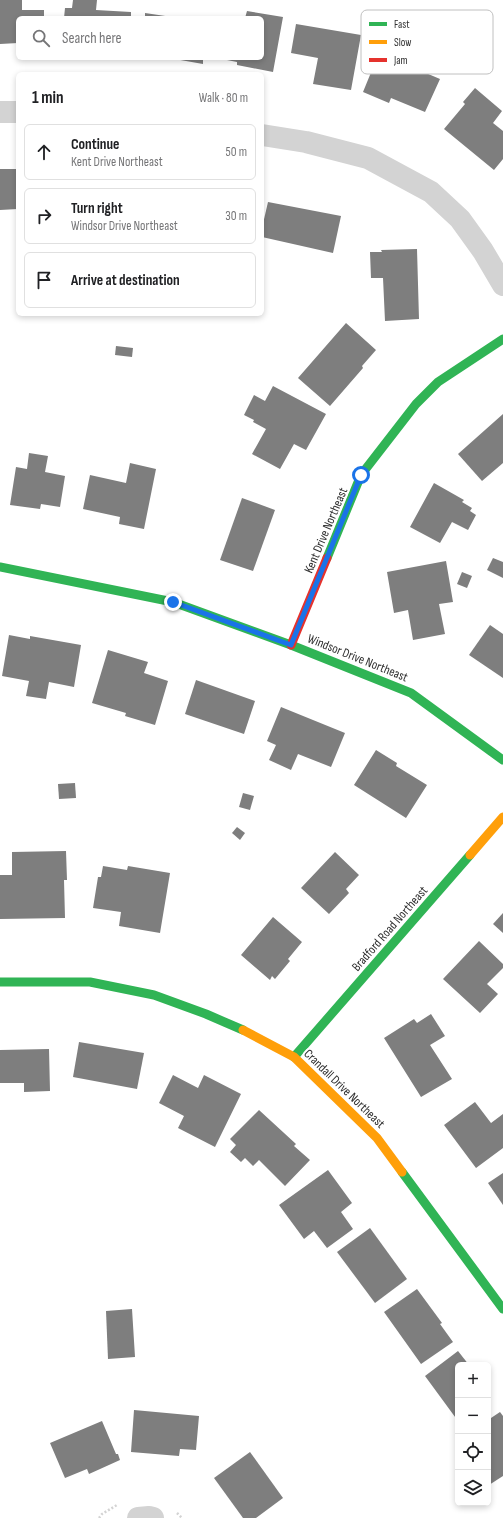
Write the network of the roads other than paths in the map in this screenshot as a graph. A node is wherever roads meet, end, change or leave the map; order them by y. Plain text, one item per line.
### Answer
1 (0, 112) edge
2 (16, 112) edge
3 (264, 135) edge
4 (503, 285) edge
5 (503, 339) edge
6 (0, 567) edge
7 (291, 645) junction
8 (503, 760) edge
9 (503, 817) edge
10 (0, 982) edge
11 (294, 1057) junction
12 (503, 1310) edge
13 (138, 1518) edge
14 (153, 1518) edge

1 - 2 street
3 - 4 street
5 - 7 street, Kent Drive Northeast
6 - 7 street, Windsor Drive Northeast
7 - 8 street, Windsor Drive Northeast
9 - 11 street, Bradford Road Northeast
10 - 11 street, Crandall Drive Northeast
11 - 12 street, Crandall Drive Northeast
13 - 14 street

